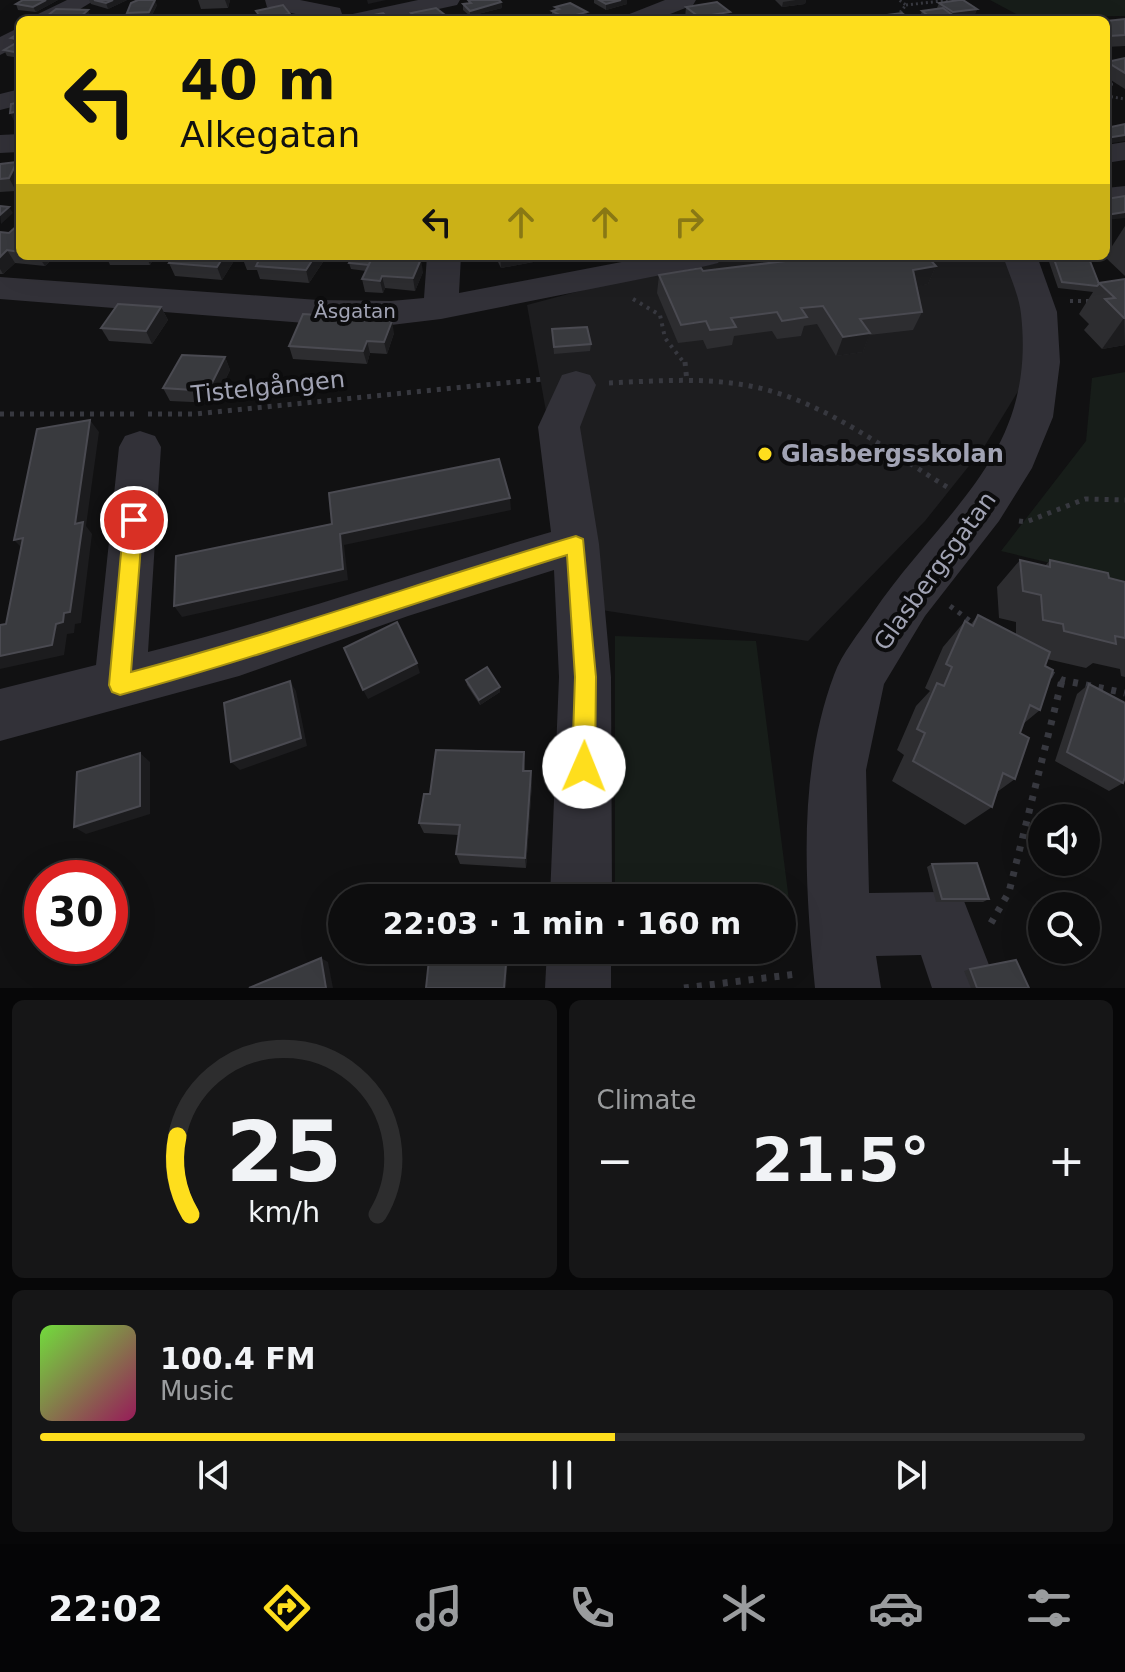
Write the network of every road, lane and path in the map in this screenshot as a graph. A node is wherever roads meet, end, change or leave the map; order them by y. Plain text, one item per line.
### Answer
1 (84, 0) edge
2 (449, 0) edge
3 (685, 0) edge
4 (899, 0) edge
5 (950, 0) edge
6 (275, 2) edge
7 (906, 5) junction
8 (335, 11) edge
9 (52, 16) edge
10 (375, 16) edge
11 (645, 16) edge
12 (897, 16) edge
13 (1110, 84) edge
14 (1114, 84) edge
15 (444, 260) edge
16 (688, 260) edge
17 (1027, 276) edge
18 (609, 277) junction
19 (0, 288) edge
20 (1102, 300) edge
21 (441, 308) junction
22 (557, 381) junction
23 (687, 382) junction
24 (0, 414) edge
25 (140, 447) dead end
26 (1125, 500) edge
27 (983, 508) junction
28 (576, 544) junction
29 (920, 585) junction
30 (983, 630) edge
31 (1042, 670) edge
32 (1062, 680) junction
33 (120, 685) junction
34 (1125, 693) edge
35 (0, 715) edge
36 (581, 884) edge
37 (942, 923) junction
38 (844, 959) edge
39 (579, 964) edge
40 (578, 988) edge
41 (684, 988) edge
42 (965, 988) edge

1 - 9 street
2 - 10 street
3 - 11 street
4 - 7 path
5 - 7 path
6 - 8 street
7 - 12 path
13 - 14 path
15 - 21 street
16 - 18 street, Åsgatan
17 - 20 path
17 - 27 street, Glasbergsgatan
18 - 21 street, Åsgatan
18 - 23 path
19 - 21 street, Åsgatan
22 - 23 path, Tistelgången
22 - 24 path, Tistelgången
22 - 28 street
23 - 27 path, Tistelgången
25 - 33 street
26 - 27 path, Tistelgången
27 - 29 street, Glasbergsgatan
28 - 33 street
28 - 36 street
29 - 30 path
29 - 38 street, Glasbergsgatan
31 - 32 path
32 - 34 path
32 - 37 path
33 - 35 street
37 - 38 street
37 - 42 street
38 - 41 path
39 - 40 street

